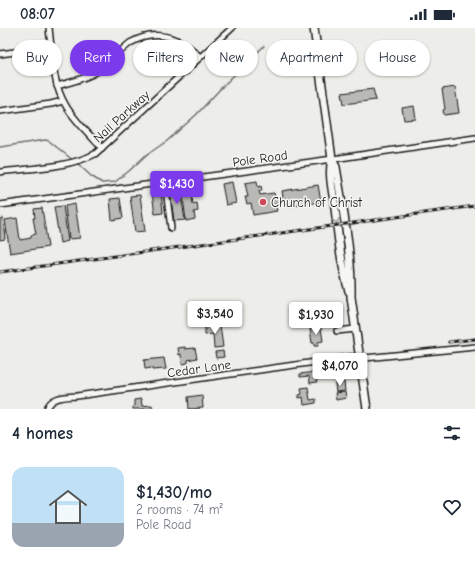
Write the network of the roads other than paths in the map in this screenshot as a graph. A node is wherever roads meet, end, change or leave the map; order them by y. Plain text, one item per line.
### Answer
1 (48, 28) edge
2 (232, 28) edge
3 (314, 28) edge
4 (50, 40) edge
5 (12, 52) edge
6 (0, 54) edge
7 (200, 57) junction
8 (55, 76) edge
9 (57, 86) junction
10 (63, 100) junction
11 (0, 111) edge
12 (475, 138) edge
13 (102, 148) junction
14 (332, 159) junction
15 (0, 172) edge
16 (165, 182) junction
17 (0, 205) edge
18 (171, 228) dead end
19 (356, 329) junction
20 (337, 331) dead end
21 (475, 347) edge
22 (360, 358) junction
23 (47, 409) edge
24 (367, 409) edge

1 - 4 street
2 - 7 street, Nail Parkway
3 - 14 main road
5 - 6 street
7 - 9 street
7 - 13 street, Nail Parkway
8 - 9 street
9 - 10 street
10 - 11 street
10 - 13 street
12 - 14 street, Pole Road
13 - 15 street, Nail Parkway
14 - 16 street, Pole Road
14 - 19 main road
16 - 17 street, Pole Road
16 - 18 street
19 - 20 street
19 - 22 main road
21 - 22 street, Cedar Lane
22 - 23 street, Cedar Lane
22 - 24 main road

